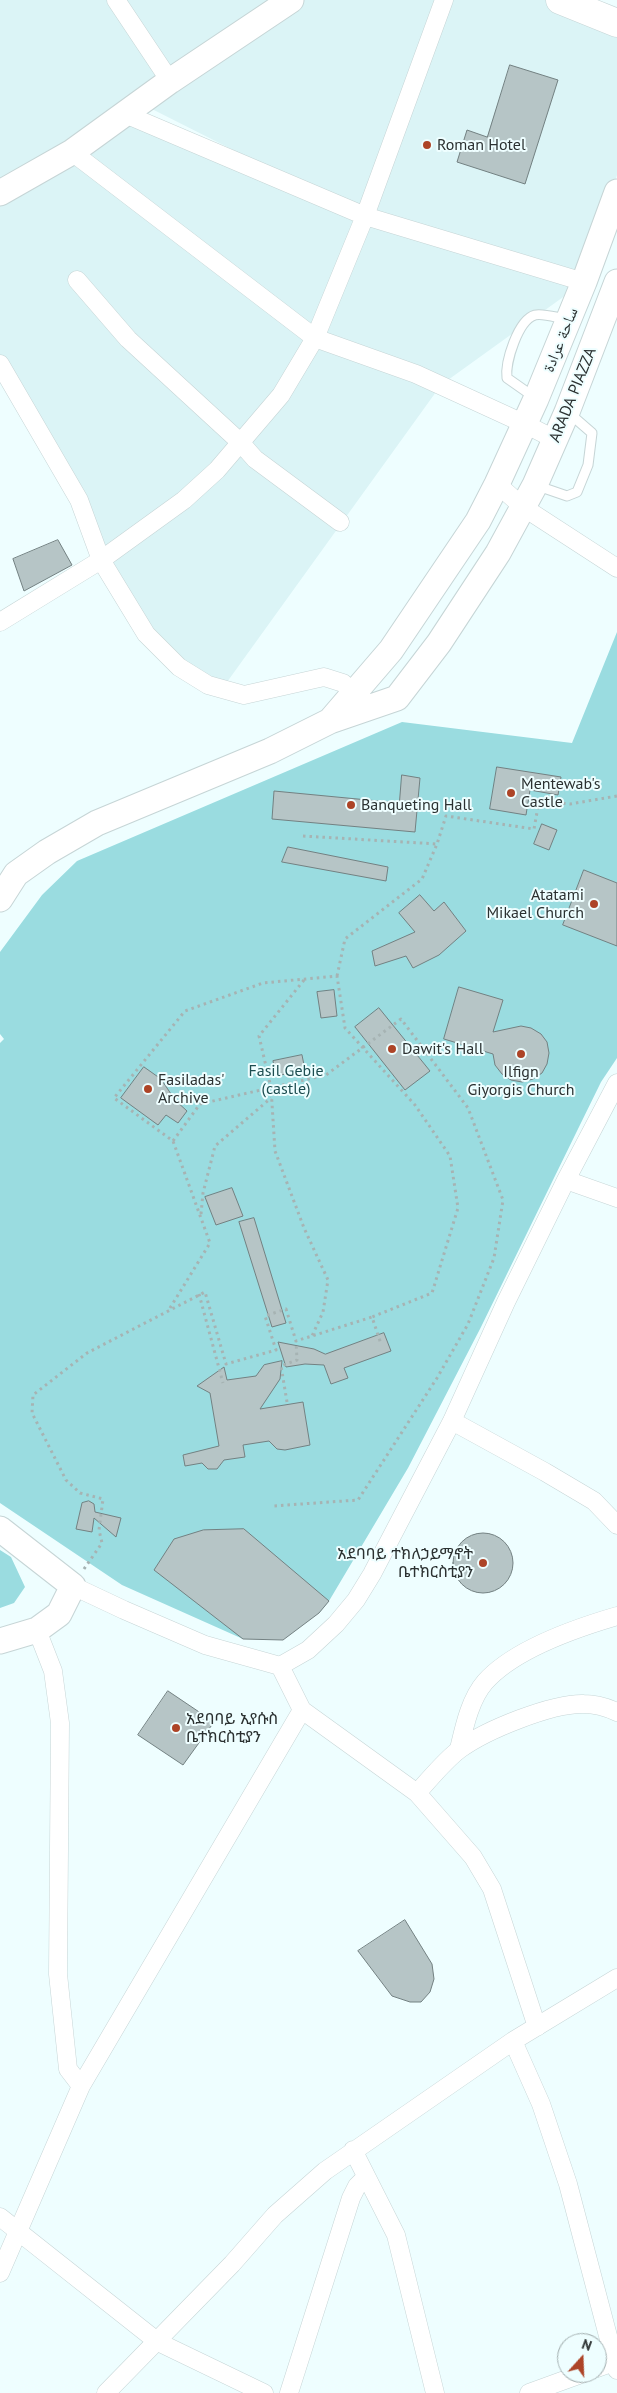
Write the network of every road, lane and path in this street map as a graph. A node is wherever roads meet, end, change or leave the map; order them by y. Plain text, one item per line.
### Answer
1 (116, 0) edge
2 (291, 0) edge
3 (444, 0) edge
4 (560, 0) edge
5 (617, 23) edge
6 (170, 81) junction
7 (126, 114) junction
8 (72, 152) junction
9 (617, 192) edge
10 (0, 193) edge
11 (365, 216) junction
12 (610, 227) edge
13 (77, 280) dead end
14 (584, 282) junction
15 (617, 282) edge
16 (569, 320) junction
17 (315, 338) junction
18 (0, 364) edge
19 (536, 399) junction
20 (567, 412) junction
21 (525, 424) junction
22 (556, 440) junction
23 (240, 442) junction
24 (497, 484) junction
25 (535, 485) junction
26 (523, 506) junction
27 (340, 522) dead end
28 (101, 560) junction
29 (617, 568) edge
30 (410, 621) junction
31 (0, 622) edge
32 (439, 643) junction
33 (362, 701) junction
34 (617, 796) edge
35 (303, 836) dead end
36 (437, 844) junction
37 (0, 899) edge
38 (337, 976) junction
39 (304, 980) junction
40 (362, 1048) junction
41 (617, 1083) edge
42 (271, 1088) junction
43 (271, 1098) junction
44 (173, 1141) junction
45 (566, 1180) junction
46 (617, 1198) edge
47 (201, 1217) junction
48 (198, 1294) junction
49 (170, 1308) junction
50 (372, 1317) junction
51 (311, 1336) junction
52 (296, 1341) junction
53 (381, 1344) dead end
54 (223, 1383) dead end
55 (288, 1402) dead end
56 (452, 1421) junction
57 (273, 1506) dead end
58 (617, 1525) edge
59 (0, 1529) edge
60 (73, 1586) junction
61 (617, 1616) edge
62 (37, 1630) junction
63 (0, 1641) edge
64 (280, 1666) junction
65 (302, 1710) junction
66 (617, 1712) edge
67 (459, 1749) junction
68 (417, 1793) junction
69 (617, 1978) edge
70 (537, 2027) junction
71 (513, 2041) junction
72 (81, 2086) junction
73 (353, 2150) junction
74 (366, 2177) junction
75 (0, 2217) edge
76 (18, 2233) junction
77 (0, 2273) edge
78 (158, 2342) junction
79 (616, 2364) edge
80 (557, 2383) edge
81 (106, 2393) edge
82 (264, 2393) edge
83 (289, 2393) edge
84 (435, 2393) edge
85 (530, 2393) edge

1 - 6 street
2 - 6 street
3 - 11 street
4 - 5 highway
6 - 7 street
7 - 8 street
7 - 11 street
8 - 10 street
8 - 17 street
9 - 12 street, ساحة عرادة
11 - 14 street
11 - 17 street
12 - 14 street, ساحة عرادة
13 - 23 street
14 - 16 street, ساحة عرادة
15 - 20 street, ARADA PIAZZA
16 - 19 street, ساحة عرادة
16 - 19 lane
17 - 21 street
17 - 23 street
18 - 28 street
19 - 21 street, ساحة عرادة
20 - 22 street, ARADA PIAZZA
20 - 25 lane
21 - 22 street
21 - 24 street, ساحة عرادة
22 - 25 street, ARADA PIAZZA
23 - 27 street
23 - 28 street
24 - 26 street
24 - 30 street, ساحة عرادة
25 - 26 street, ARADA PIAZZA
26 - 29 street
26 - 32 street, ARADA PIAZZA
28 - 31 street
28 - 33 street
30 - 32 street
30 - 33 street, ساحة عرادة
32 - 33 street, ARADA PIAZZA
33 - 37 street, ARADA PIAZZA
34 - 36 path
35 - 36 path
36 - 38 path
38 - 39 path
38 - 40 path
39 - 42 path
39 - 44 path
40 - 42 path
40 - 50 path
40 - 57 path
41 - 45 street
42 - 43 path
42 - 44 path
43 - 47 path
43 - 51 path
44 - 47 path
45 - 46 street
45 - 56 street
47 - 49 path
48 - 49 path
48 - 52 path
48 - 54 path
49 - 60 path
50 - 51 path
50 - 53 path
51 - 52 path
52 - 55 path
56 - 58 street
56 - 64 street
59 - 60 street
60 - 62 street
60 - 64 street
61 - 67 street
62 - 63 street
62 - 72 street
64 - 65 street
65 - 68 street
65 - 72 street
66 - 67 street
67 - 68 street
68 - 70 street
69 - 70 street
70 - 71 street
71 - 73 street
71 - 79 street
72 - 76 street
73 - 74 street
73 - 78 street
74 - 83 street
74 - 84 street
75 - 76 street
76 - 77 street
76 - 78 street
78 - 81 street
78 - 82 street
80 - 85 street

